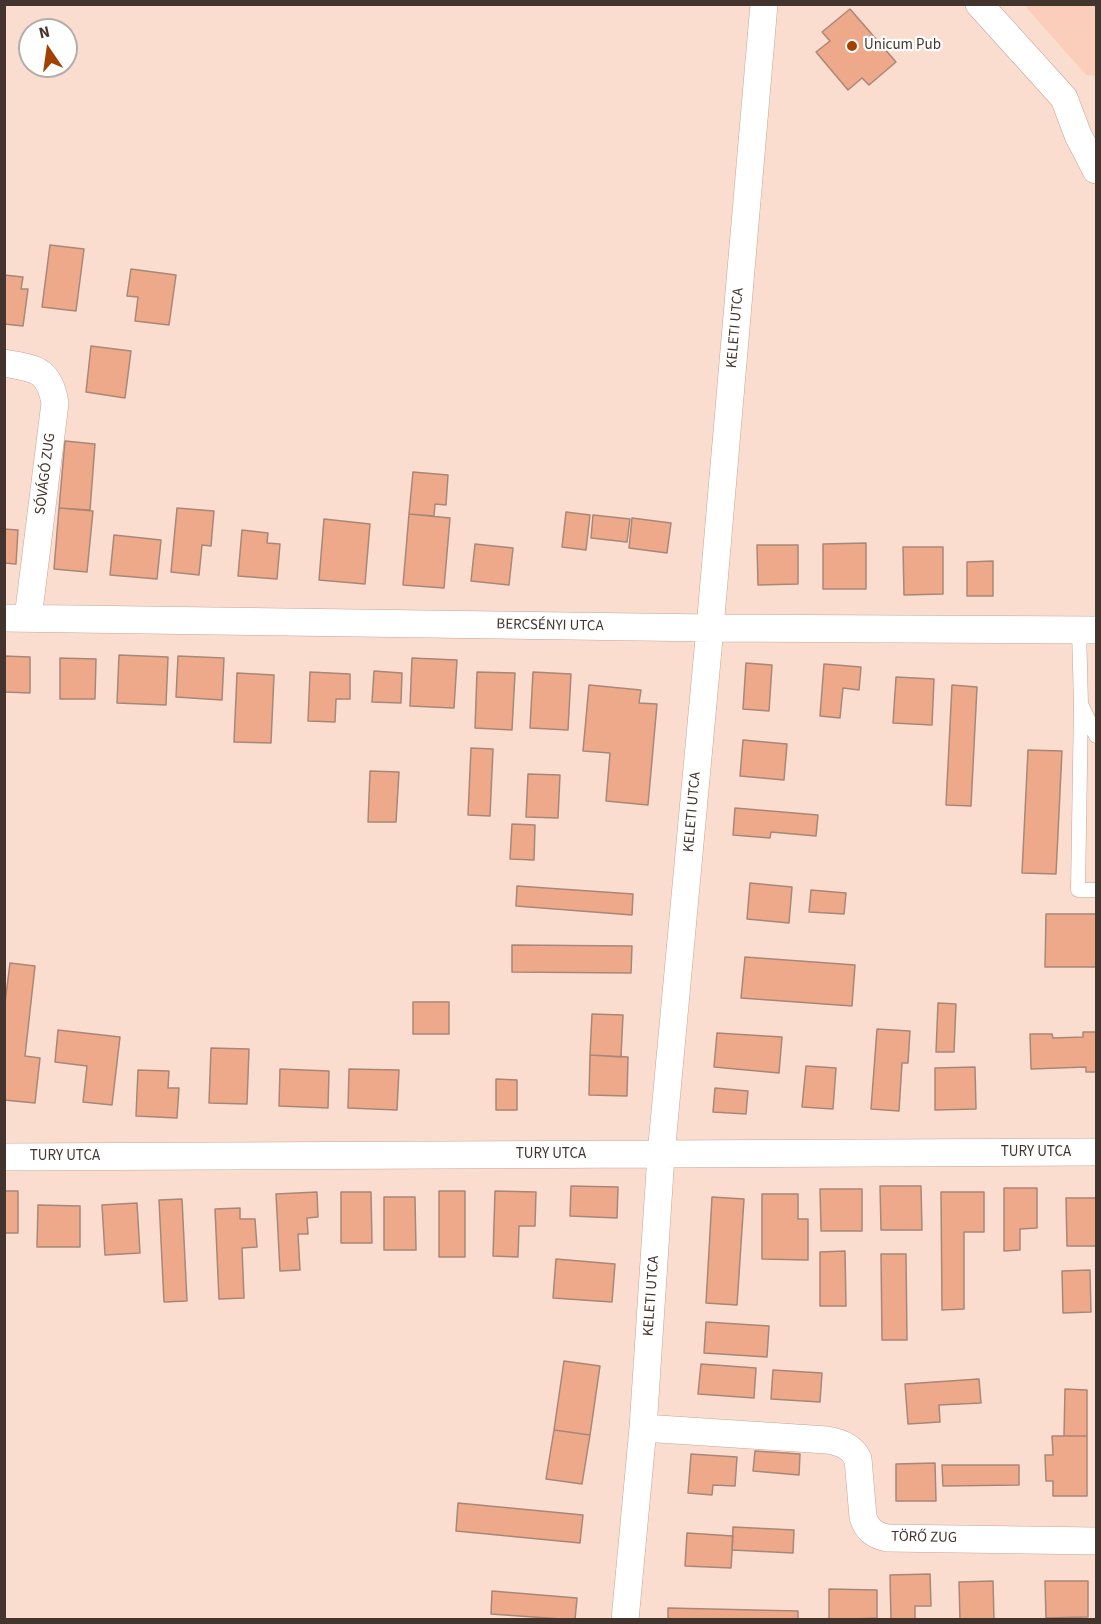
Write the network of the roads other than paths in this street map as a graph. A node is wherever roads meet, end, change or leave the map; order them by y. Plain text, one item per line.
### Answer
1 (764, 4) edge
2 (979, 4) edge
3 (1087, 129) edge
4 (1096, 170) edge
5 (4, 363) edge
6 (16, 618) edge
7 (710, 628) junction
8 (1088, 630) edge
9 (1081, 704) junction
10 (1096, 736) edge
11 (1096, 890) edge
12 (1096, 1152) edge
13 (661, 1155) junction
14 (4, 1157) edge
15 (643, 1428) junction
16 (1096, 1541) edge
17 (626, 1620) edge

1 - 7 street, KELETI UTCA
2 - 3 street
3 - 4 street
5 - 6 street, SÓVÁGÓ ZUG
6 - 7 street, BERCSÉNYI UTCA
7 - 8 street, BERCSÉNYI UTCA
7 - 13 street, KELETI UTCA
8 - 9 lane
9 - 10 lane
9 - 11 lane
12 - 13 street, TURY UTCA
13 - 14 street, TURY UTCA
13 - 15 street, KELETI UTCA
15 - 16 street, TÖRŐ ZUG
15 - 17 street, KELETI UTCA

